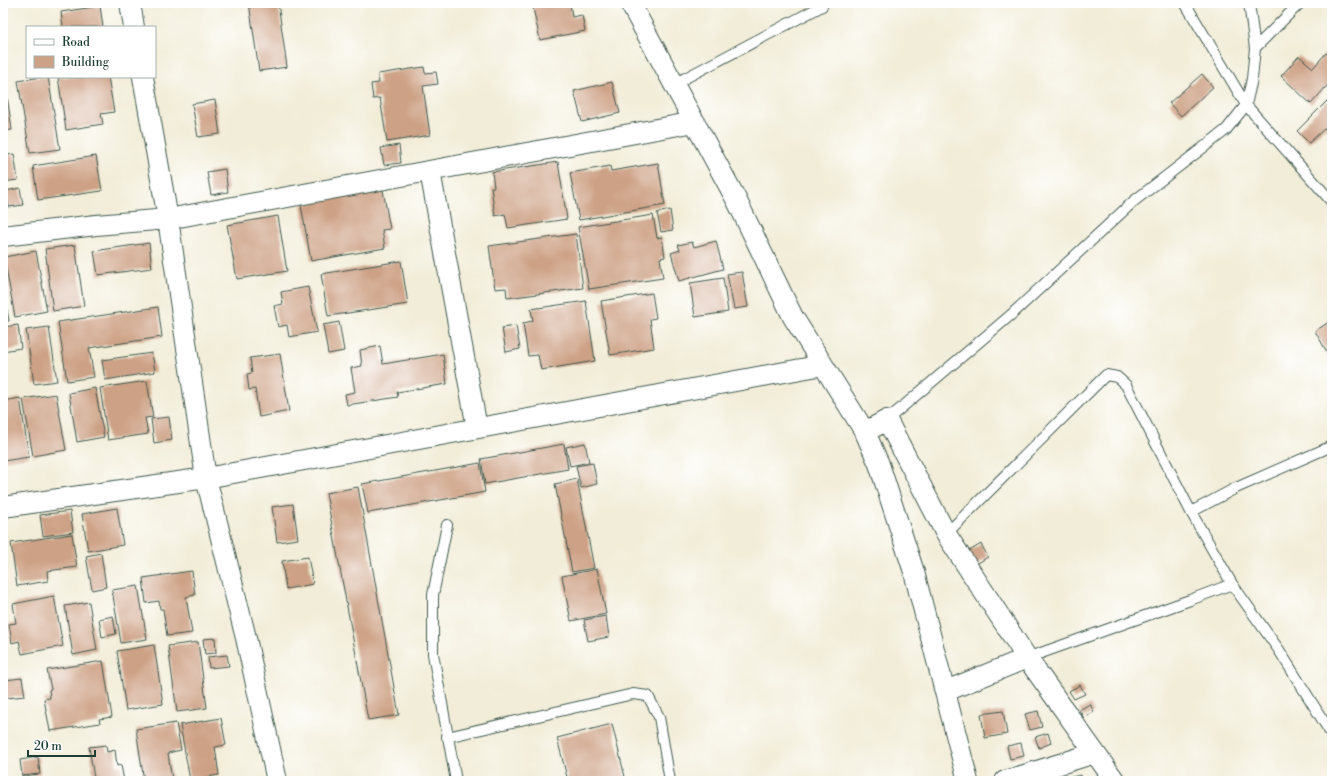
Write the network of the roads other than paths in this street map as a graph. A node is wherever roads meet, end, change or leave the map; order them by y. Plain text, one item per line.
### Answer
1 (130, 3) edge
2 (630, 3) edge
3 (823, 3) edge
4 (1185, 3) edge
5 (1249, 3) edge
6 (1300, 3) edge
7 (134, 26) edge
8 (1255, 48) junction
9 (143, 78) edge
10 (674, 84) junction
11 (1246, 105) junction
12 (695, 122) junction
13 (430, 171) junction
14 (1332, 202) edge
15 (168, 219) junction
16 (3, 236) edge
17 (823, 365) junction
18 (887, 420) junction
19 (477, 428) junction
20 (865, 432) junction
21 (1332, 446) edge
22 (206, 478) junction
23 (3, 507) edge
24 (1191, 512) junction
25 (447, 525) dead end
26 (946, 534) junction
27 (1232, 584) junction
28 (1027, 658) junction
29 (946, 691) junction
30 (1332, 736) edge
31 (447, 737) junction
32 (1095, 753) junction
33 (277, 781) edge
34 (456, 781) edge
35 (670, 781) edge
36 (968, 781) edge
37 (1005, 781) edge
38 (1115, 781) edge

1 - 7 street
2 - 10 street
3 - 10 lane
4 - 11 lane
5 - 8 lane
6 - 8 lane
8 - 11 lane
9 - 15 street
10 - 12 street
11 - 14 lane
11 - 18 lane
12 - 13 street
12 - 17 street
13 - 15 street
13 - 19 street
15 - 16 street
15 - 22 street
17 - 19 street
17 - 20 street
18 - 20 street
18 - 26 street
19 - 22 street
20 - 29 street
21 - 24 lane
22 - 23 street
22 - 33 street
24 - 26 lane
24 - 27 lane
25 - 31 lane
26 - 28 street
27 - 28 lane
27 - 30 lane
28 - 29 street
28 - 32 street
29 - 36 street
31 - 34 lane
31 - 35 lane
32 - 37 street
32 - 38 street

